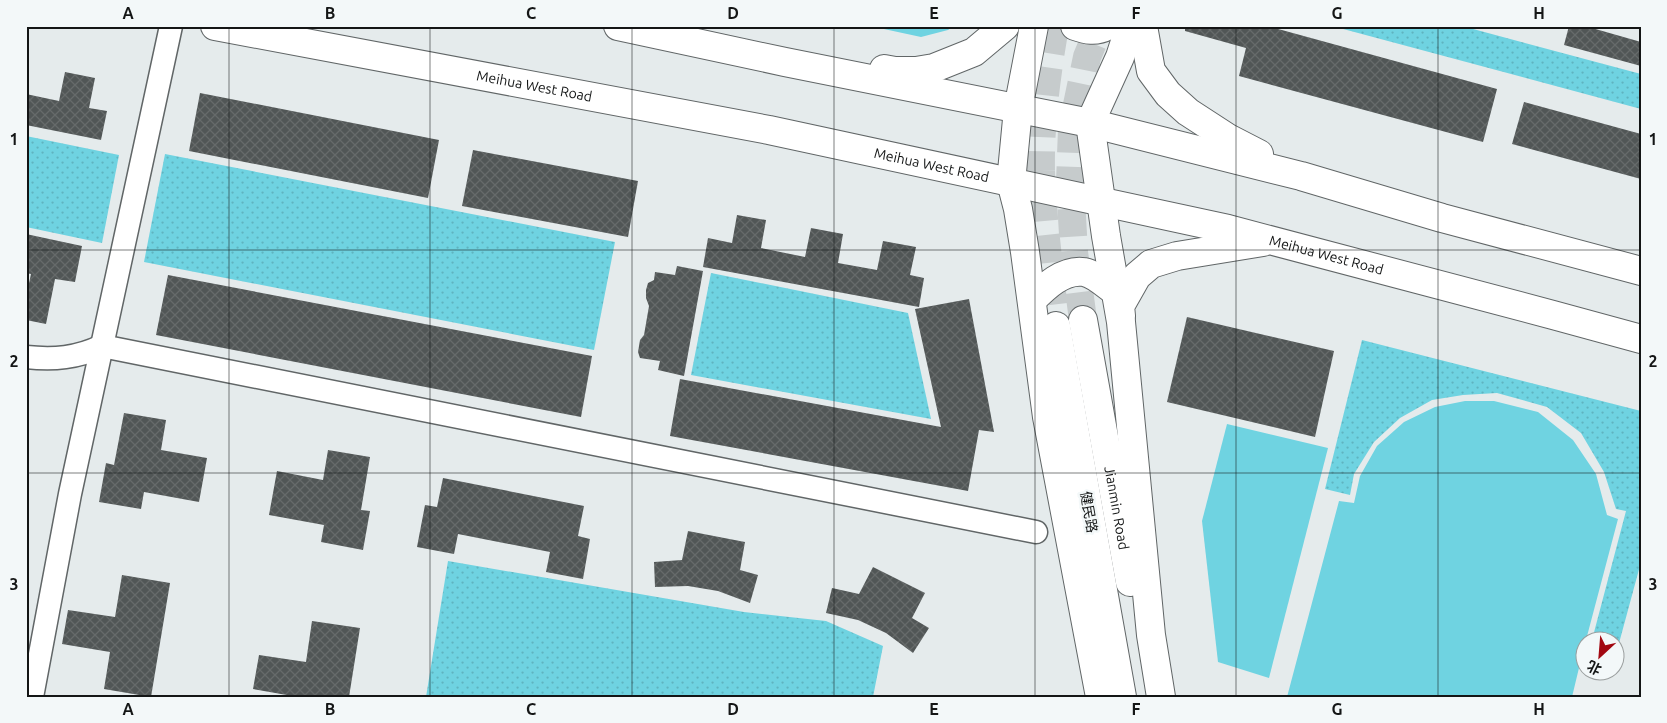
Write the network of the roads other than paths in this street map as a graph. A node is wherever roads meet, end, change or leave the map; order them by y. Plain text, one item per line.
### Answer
1 (171, 26) edge
2 (216, 26) edge
3 (618, 26) edge
4 (1005, 26) edge
5 (1034, 26) edge
6 (1075, 26) edge
7 (1107, 26) edge
8 (1130, 26) edge
9 (1143, 26) edge
10 (785, 62) junction
11 (1018, 109) junction
12 (1090, 123) junction
13 (1301, 176) junction
14 (1011, 182) junction
15 (1101, 202) junction
16 (1273, 241) junction
17 (1641, 271) edge
18 (1115, 291) junction
19 (1032, 300) junction
20 (1083, 320) tunnel mouth
21 (1121, 322) junction
22 (1056, 326) tunnel mouth
23 (1641, 339) edge
24 (102, 346) junction
25 (26, 357) edge
26 (1036, 532) dead end
27 (32, 697) edge
28 (1100, 697) edge
29 (1122, 697) edge
30 (1151, 697) edge
31 (1161, 697) edge

1 - 24 street
2 - 14 main road, Meihua West Road
3 - 10 main road
4 - 10 main road
5 - 11 main road
6 - 7 main road
8 - 12 main road
9 - 13 main road
10 - 11 main road
11 - 12 main road
11 - 14 main road
12 - 13 main road
12 - 15 main road
13 - 17 main road
14 - 15 main road, Meihua West Road
14 - 19 main road
15 - 16 main road, Meihua West Road
15 - 18 main road
16 - 21 main road
16 - 23 main road, Meihua West Road
18 - 19 main road
18 - 21 main road
19 - 28 main road
20 - 30 main road, Jianmin Road
21 - 31 main road
22 - 29 main road, 健民路
24 - 25 street
24 - 26 street
24 - 27 street

